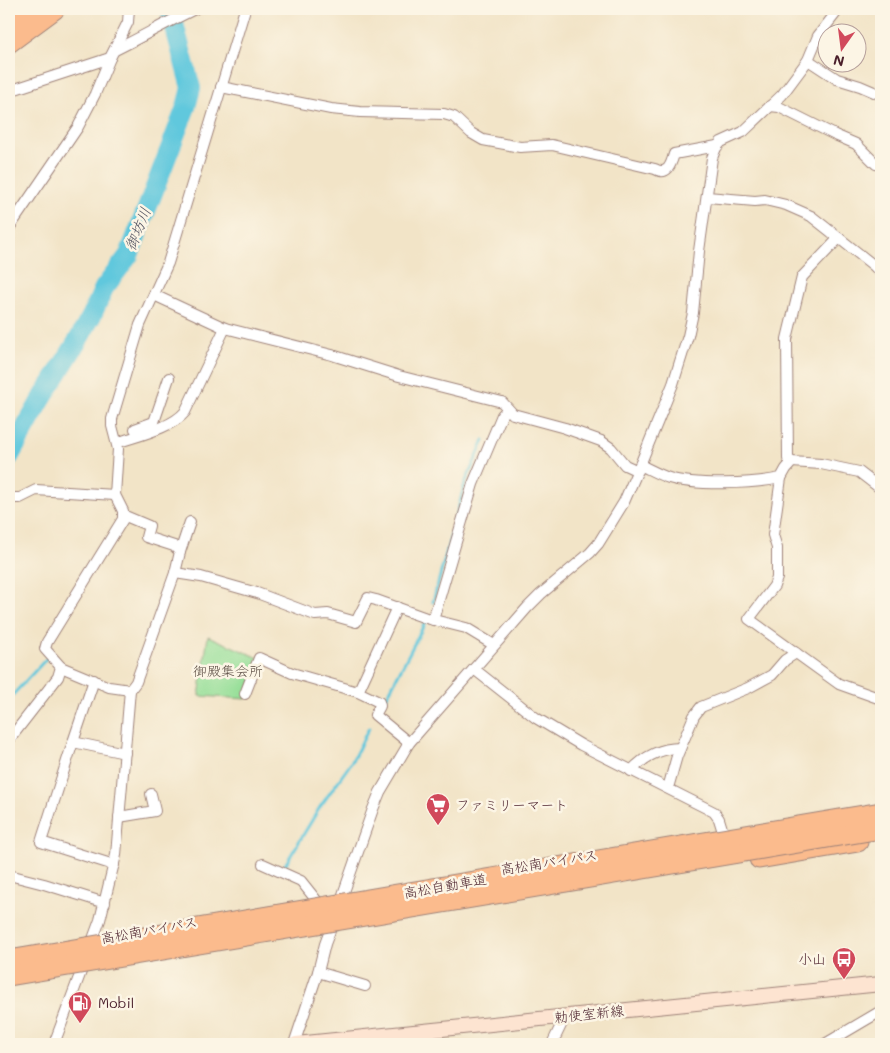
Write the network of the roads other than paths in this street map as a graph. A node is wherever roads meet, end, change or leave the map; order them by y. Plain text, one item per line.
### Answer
1 (26, 9) edge
2 (55, 9) edge
3 (129, 9) edge
4 (195, 9) edge
5 (245, 9) edge
6 (839, 9) edge
7 (9, 22) edge
8 (9, 43) edge
9 (112, 54) junction
10 (808, 60) junction
11 (221, 87) junction
12 (9, 91) edge
13 (881, 95) edge
14 (770, 106) junction
15 (717, 146) junction
16 (881, 165) edge
17 (707, 197) junction
18 (9, 228) edge
19 (839, 238) junction
20 (881, 274) edge
21 (154, 295) junction
22 (225, 328) junction
23 (169, 378) dead end
24 (508, 409) junction
25 (116, 440) junction
26 (792, 462) junction
27 (639, 468) junction
28 (781, 478) junction
29 (881, 489) edge
30 (116, 495) junction
31 (9, 498) edge
32 (123, 515) junction
33 (190, 522) dead end
34 (180, 552) junction
35 (176, 573) junction
36 (397, 607) junction
37 (429, 619) junction
38 (494, 645) junction
39 (796, 653) junction
40 (61, 667) junction
41 (474, 668) junction
42 (94, 680) junction
43 (130, 690) junction
44 (358, 692) junction
45 (245, 694) dead end
46 (881, 699) edge
47 (9, 740) edge
48 (73, 742) junction
49 (408, 743) junction
50 (680, 748) junction
51 (125, 753) junction
52 (631, 771) junction
53 (668, 788) junction
54 (151, 794) dead end
55 (881, 804) edge
56 (881, 812) edge
57 (119, 818) junction
58 (881, 829) edge
59 (723, 832) junction
60 (881, 838) edge
61 (263, 864) dead end
62 (114, 865) junction
63 (9, 875) edge
64 (342, 896) junction
65 (317, 901) junction
66 (104, 903) junction
67 (330, 930) junction
68 (93, 940) junction
69 (9, 954) edge
70 (9, 960) edge
71 (81, 971) junction
72 (318, 972) junction
73 (9, 976) edge
74 (9, 984) edge
75 (881, 984) edge
76 (366, 986) dead end
77 (881, 1011) edge
78 (565, 1017) junction
79 (54, 1044) edge
80 (295, 1044) edge
81 (552, 1044) edge
82 (825, 1044) edge

1 - 7 highway
2 - 8 highway
3 - 9 street
4 - 9 street
5 - 11 street
6 - 10 street
9 - 12 street
9 - 18 street
10 - 13 street
10 - 14 street
11 - 15 street
11 - 21 street
14 - 15 street
14 - 16 street
15 - 17 street
17 - 19 street
17 - 27 street
19 - 20 street
19 - 26 street
21 - 22 street
21 - 25 street
22 - 24 street
22 - 25 street
23 - 25 street
24 - 27 street
24 - 37 street
25 - 30 street
26 - 28 street
26 - 29 street
27 - 28 street
27 - 38 street
28 - 39 street
30 - 31 street
30 - 32 street
32 - 34 street
32 - 40 street
33 - 34 street
34 - 35 street
35 - 36 street
35 - 43 street
36 - 37 street
36 - 44 street
37 - 38 street
38 - 41 street
39 - 46 street
39 - 50 street
40 - 42 street
40 - 47 street
41 - 49 street
41 - 52 street
42 - 43 street
42 - 48 street
43 - 51 street
44 - 45 street
44 - 49 street
48 - 51 street
48 - 62 street
49 - 64 street
50 - 52 street
50 - 53 street
51 - 57 street
52 - 53 street
53 - 59 street
54 - 57 street
55 - 59 highway, 高松南バイパス
56 - 70 highway, 高松自動車道, bridge
57 - 62 street
58 - 73 highway, 高松自動車道, bridge
59 - 64 highway, 高松南バイパス
60 - 67 highway
61 - 65 street
62 - 66 street
63 - 66 street
64 - 65 highway, 高松南バイパス
64 - 67 street
65 - 68 highway, 高松南バイパス
66 - 68 street
67 - 71 highway
67 - 72 street
68 - 69 highway, 高松南バイパス
68 - 71 street
71 - 74 highway
71 - 79 street
72 - 76 street
72 - 80 street
75 - 78 main road, 勅使室新線
77 - 82 street
78 - 80 main road, 勅使室新線
78 - 81 street

